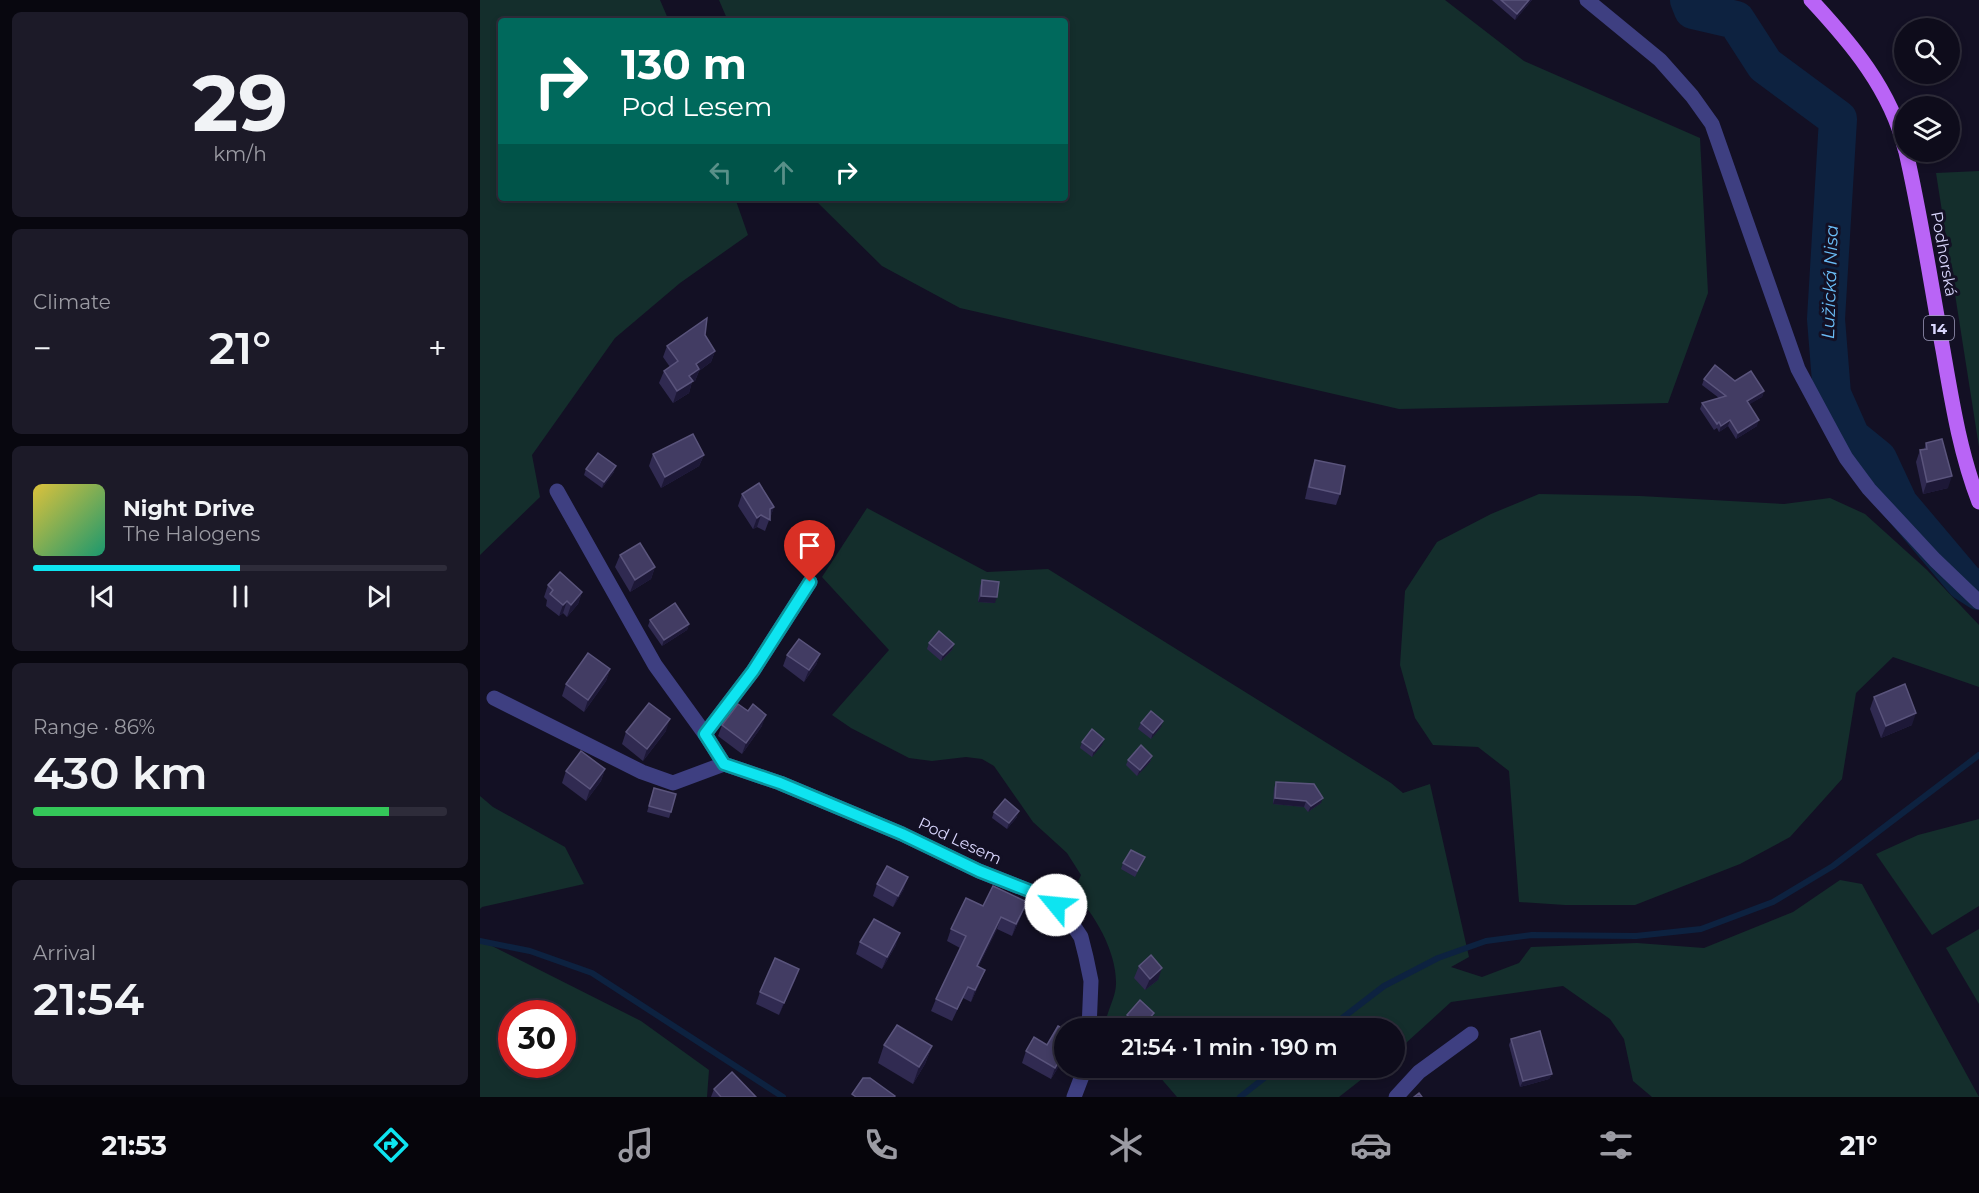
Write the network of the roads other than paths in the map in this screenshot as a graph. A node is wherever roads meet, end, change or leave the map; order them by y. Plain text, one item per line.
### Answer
1 (1587, 0) edge
2 (1811, 0) edge
3 (1894, 119) edge
4 (1908, 162) edge
5 (557, 491) dead end
6 (1979, 502) edge
7 (810, 582) dead end
8 (1979, 602) edge
9 (494, 698) dead end
10 (705, 734) junction
11 (724, 764) junction
12 (1089, 1018) edge
13 (1471, 1034) dead end
14 (1081, 1078) edge
15 (1074, 1097) edge
16 (1396, 1097) edge

1 - 8 street
2 - 3 main road, Podhorská / 14
4 - 6 main road, Podhorská / 14
5 - 10 street
7 - 10 street
9 - 11 street
10 - 11 street
11 - 12 street, Pod Lesem
13 - 16 street
14 - 15 street

